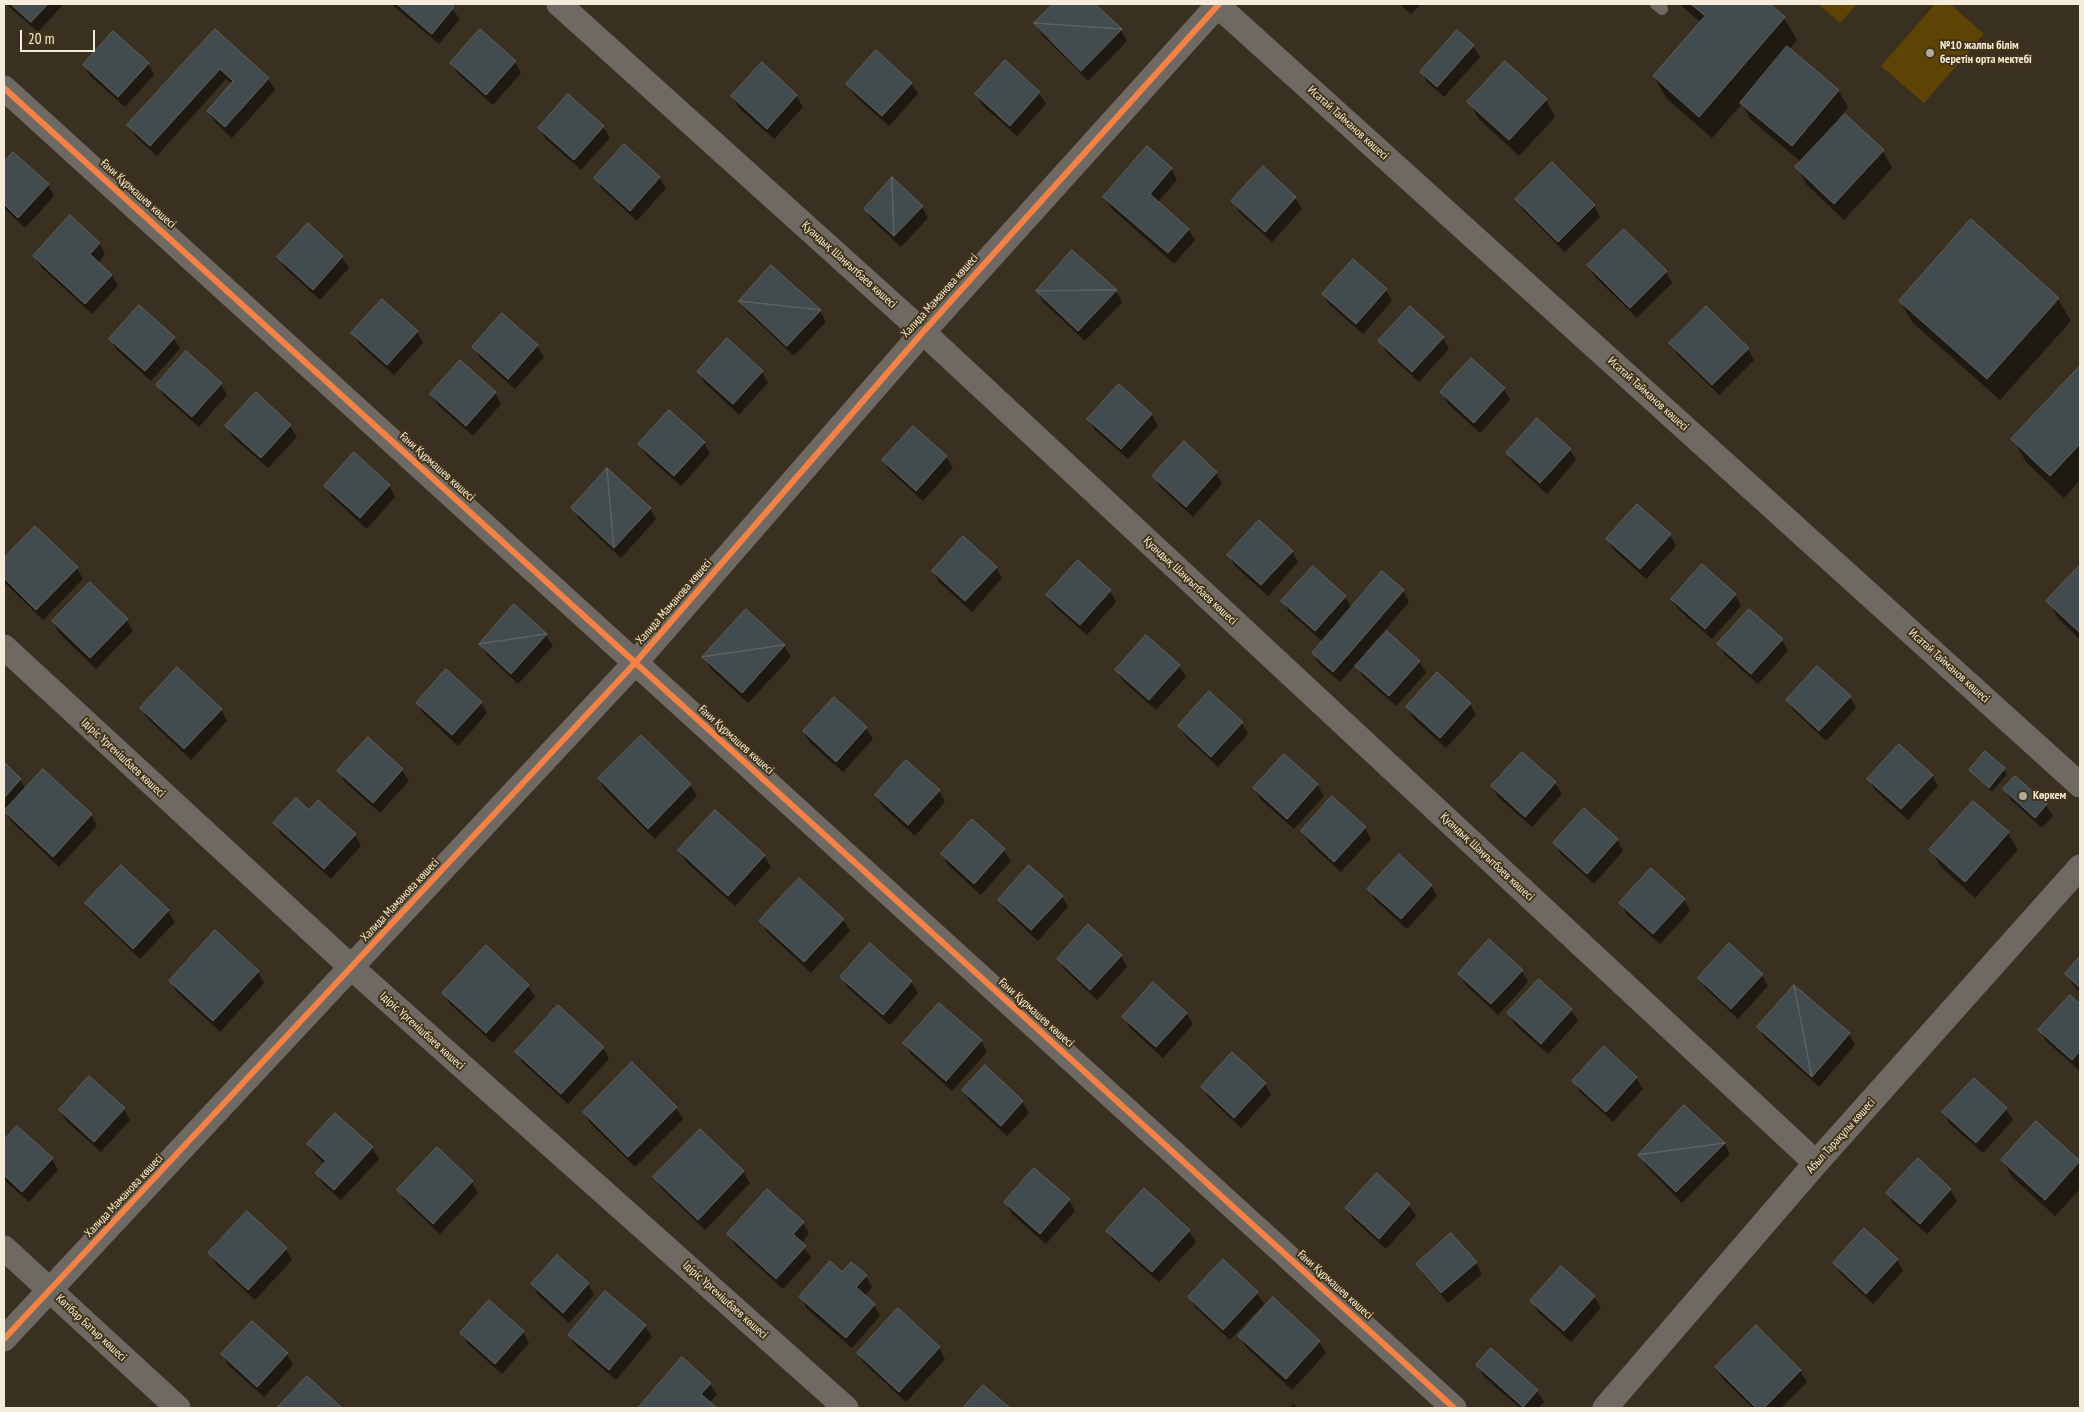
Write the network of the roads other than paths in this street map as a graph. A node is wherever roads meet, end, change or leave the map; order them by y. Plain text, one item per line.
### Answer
1 (559, 4) edge
2 (1218, 4) edge
3 (4, 88) edge
4 (923, 332) junction
5 (4, 647) edge
6 (635, 663) junction
7 (2080, 785) edge
8 (2080, 867) edge
9 (352, 968) junction
10 (1816, 1163) junction
11 (4, 1248) edge
12 (51, 1291) junction
13 (4, 1339) edge
14 (178, 1408) edge
15 (846, 1408) edge
16 (1454, 1408) edge
17 (1605, 1408) edge

1 - 4 street, Қуандық Шаңғытбаев көшесі
2 - 4 street, Халида Маманова көшесі
2 - 7 street, Исатай Тайманов көшесі
3 - 6 street, Ғани Құрмашев көшесі
4 - 6 street, Халида Маманова көшесі
4 - 10 street, Қуандық Шаңғытбаев көшесі
5 - 9 street, Ідіріс Үргенішбаев көшесі
6 - 9 street, Халида Маманова көшесі
6 - 16 street, Ғани Құрмашев көшесі
8 - 10 street, Абыл Тарақұлы көшесі
9 - 12 street, Халида Маманова көшесі
9 - 15 street, Ідіріс Үргенішбаев көшесі
10 - 17 street, Абыл Тарақұлы көшесі
11 - 12 street, Көтібар Батыр көшесі
12 - 13 street, Халида Маманова көшесі
12 - 14 street, Көтібар Батыр көшесі

